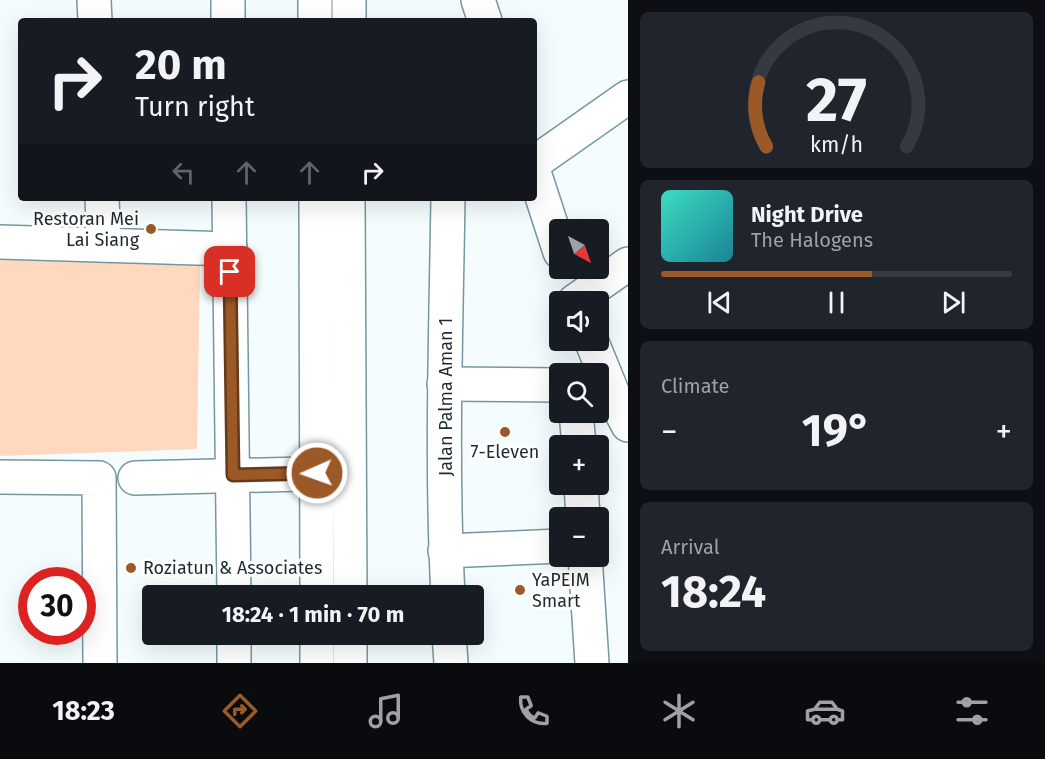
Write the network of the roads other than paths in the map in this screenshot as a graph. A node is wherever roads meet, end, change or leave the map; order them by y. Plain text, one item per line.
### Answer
1 (94, 0) edge
2 (228, 0) edge
3 (315, 0) edge
4 (349, 0) edge
5 (478, 0) edge
6 (95, 18) edge
7 (228, 18) edge
8 (315, 18) edge
9 (349, 18) edge
10 (484, 18) edge
11 (628, 97) edge
12 (537, 161) edge
13 (537, 181) edge
14 (102, 201) edge
15 (230, 201) edge
16 (316, 201) edge
17 (348, 201) edge
18 (448, 201) edge
19 (549, 219) edge
20 (0, 242) edge
21 (104, 244) junction
22 (230, 249) junction
23 (628, 264) edge
24 (589, 291) edge
25 (596, 351) edge
26 (444, 384) junction
27 (549, 385) edge
28 (625, 410) edge
29 (349, 472) junction
30 (317, 473) junction
31 (233, 475) junction
32 (0, 477) edge
33 (135, 478) dead end
34 (549, 546) edge
35 (445, 551) junction
36 (586, 567) edge
37 (234, 585) edge
38 (317, 585) edge
39 (350, 585) edge
40 (447, 585) edge
41 (234, 645) edge
42 (317, 645) edge
43 (350, 645) edge
44 (450, 645) edge
45 (100, 663) edge
46 (234, 663) edge
47 (317, 663) edge
48 (350, 663) edge
49 (451, 663) edge
50 (592, 663) edge

1 - 6 street
2 - 7 street
3 - 8 street
4 - 9 street
5 - 10 street
11 - 12 street
13 - 19 street
14 - 21 street
15 - 22 street
16 - 30 street
17 - 29 street
18 - 26 street, Jalan Palma Aman 1
20 - 21 street
21 - 22 street
22 - 31 street
23 - 24 street
25 - 28 street
26 - 27 street
26 - 35 street, Jalan Palma Aman 1
29 - 30 street
29 - 39 street
30 - 31 street
30 - 38 street
31 - 33 street
31 - 37 street
32 - 45 street
34 - 35 street
35 - 40 street, Jalan Palma Aman 1
36 - 50 street
41 - 46 street
42 - 47 street
43 - 48 street
44 - 49 street

